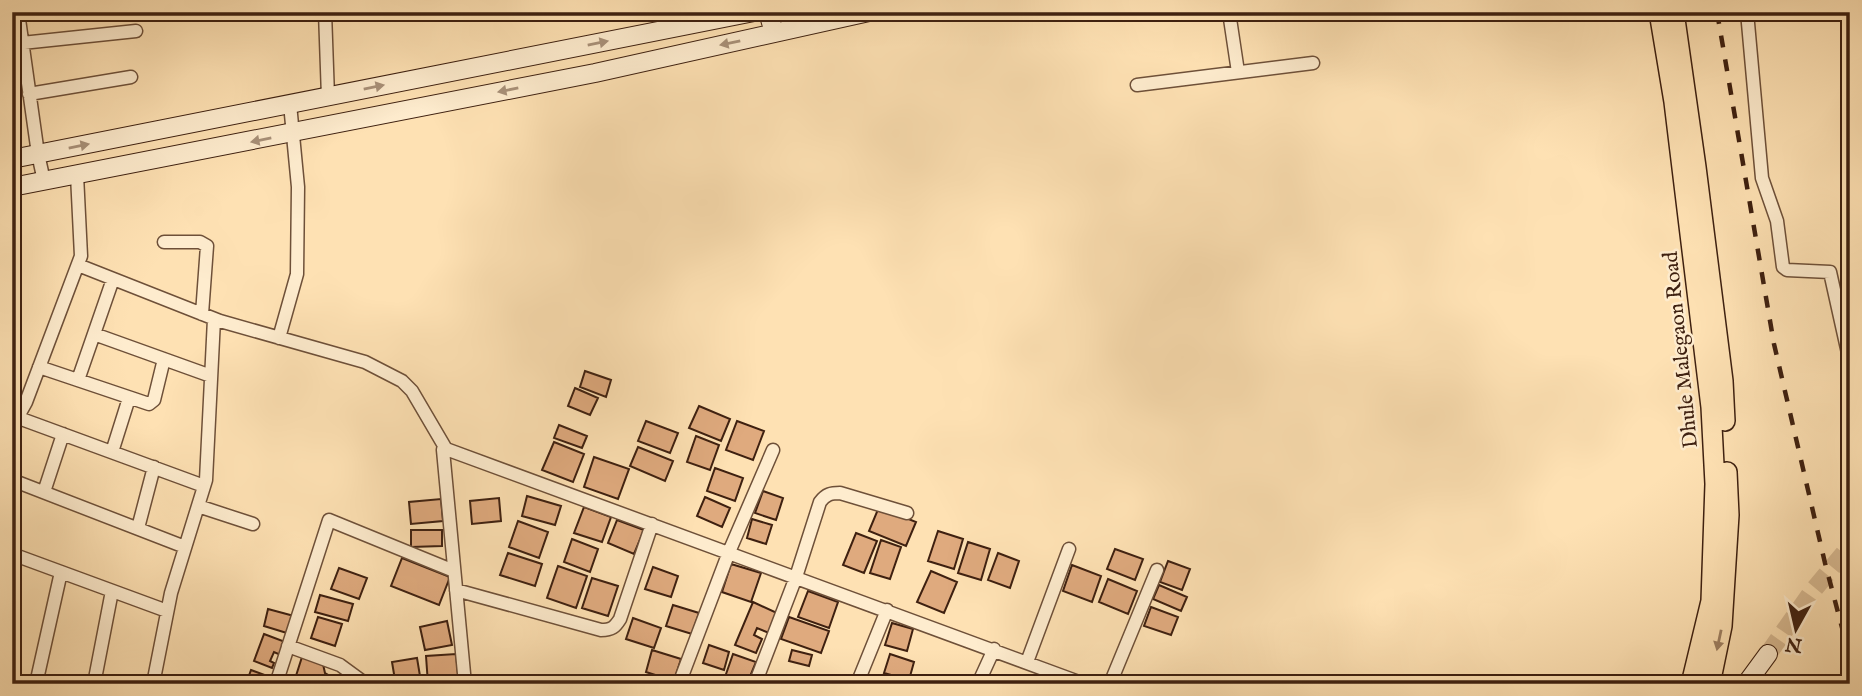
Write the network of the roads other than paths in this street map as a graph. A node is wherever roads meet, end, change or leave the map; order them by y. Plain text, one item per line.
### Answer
1 (18, 12) edge
2 (325, 12) edge
3 (754, 12) edge
4 (768, 12) edge
5 (869, 12) edge
6 (1229, 12) edge
7 (1659, 12) edge
8 (1674, 12) edge
9 (1747, 12) edge
10 (136, 31) dead end
11 (774, 33) junction
12 (18, 35) edge
13 (1313, 63) dead end
14 (1238, 72) junction
15 (131, 77) dead end
16 (27, 80) junction
17 (12, 82) edge
18 (1137, 85) dead end
19 (29, 94) junction
20 (328, 97) junction
21 (290, 104) junction
22 (294, 133) junction
23 (38, 154) junction
24 (12, 159) edge
25 (77, 175) junction
26 (44, 181) junction
27 (12, 187) edge
28 (164, 242) dead end
29 (78, 265) junction
30 (113, 279) junction
31 (208, 316) junction
32 (94, 334) junction
33 (279, 338) junction
34 (164, 359) junction
35 (1850, 362) edge
36 (39, 367) junction
37 (211, 376) junction
38 (78, 380) junction
39 (128, 398) junction
40 (14, 417) edge
41 (63, 434) junction
42 (446, 449) junction
43 (773, 450) dead end
44 (112, 452) junction
45 (154, 467) junction
46 (12, 480) edge
47 (204, 486) junction
48 (44, 492) junction
49 (198, 506) junction
50 (907, 513) dead end
51 (253, 524) dead end
52 (652, 524) junction
53 (138, 528) junction
54 (186, 547) junction
55 (1069, 550) dead end
56 (729, 552) junction
57 (12, 554) edge
58 (1157, 569) dead end
59 (454, 571) junction
60 (61, 572) junction
61 (796, 577) junction
62 (456, 590) junction
63 (112, 591) junction
64 (887, 610) junction
65 (167, 611) junction
66 (288, 646) junction
67 (994, 649) junction
68 (1768, 653) tunnel mouth
69 (1027, 662) junction
70 (36, 684) edge
71 (94, 684) edge
72 (153, 684) edge
73 (276, 684) edge
74 (366, 684) edge
75 (466, 684) edge
76 (679, 684) edge
77 (755, 684) edge
78 (857, 684) edge
79 (978, 684) edge
80 (1084, 684) edge
81 (1110, 684) edge
82 (1691, 684) edge
83 (1710, 684) edge
84 (1746, 684) edge

1 - 12 street
2 - 20 street
20 -> 3 street
4 - 11 street
5 - 11 street
6 - 14 street
7 - 82 main road, Dhule Malegaon Road
8 -> 83 main road, Dhule Malegaon Road
9 - 35 street
10 - 12 street
11 -> 22 street
12 - 16 street
13 - 14 street
14 - 18 street
15 - 19 street
16 - 17 street
16 - 19 street
19 - 23 street
20 - 21 street
21 - 22 street
23 -> 21 street
22 -> 25 street
22 - 33 street
23 - 24 street
23 - 26 street
25 - 26 street
25 - 29 street
26 - 27 street
28 - 31 street
29 - 30 street
29 - 36 street
30 - 31 street
30 - 32 street
31 - 33 street
31 - 37 street
32 - 34 street
32 - 38 street
33 - 42 street
34 - 37 street
34 - 39 street
36 - 38 street
36 - 40 street
37 - 47 street
38 - 39 street
39 - 44 street
40 - 41 street
41 - 44 street
41 - 48 street
42 - 52 street
42 - 59 street
43 - 56 street
44 - 45 street
45 - 47 street
45 - 53 street
46 - 48 street
47 - 49 street
48 - 53 street
49 - 51 street
49 - 54 street
50 - 61 street
52 - 56 street
52 - 62 street
53 - 54 street
54 - 65 street
55 - 69 street
56 - 61 street
56 - 76 street
57 - 60 street
58 - 81 street
59 - 62 street
59 - 66 street
60 - 63 street
60 - 70 street
61 - 64 street
61 - 77 street
62 - 75 street
63 - 65 street
63 - 71 street
64 - 67 street
64 - 78 street
65 - 72 street
66 - 73 street
66 - 74 street
67 - 69 street
67 - 79 street
68 - 84 street
69 - 80 street

